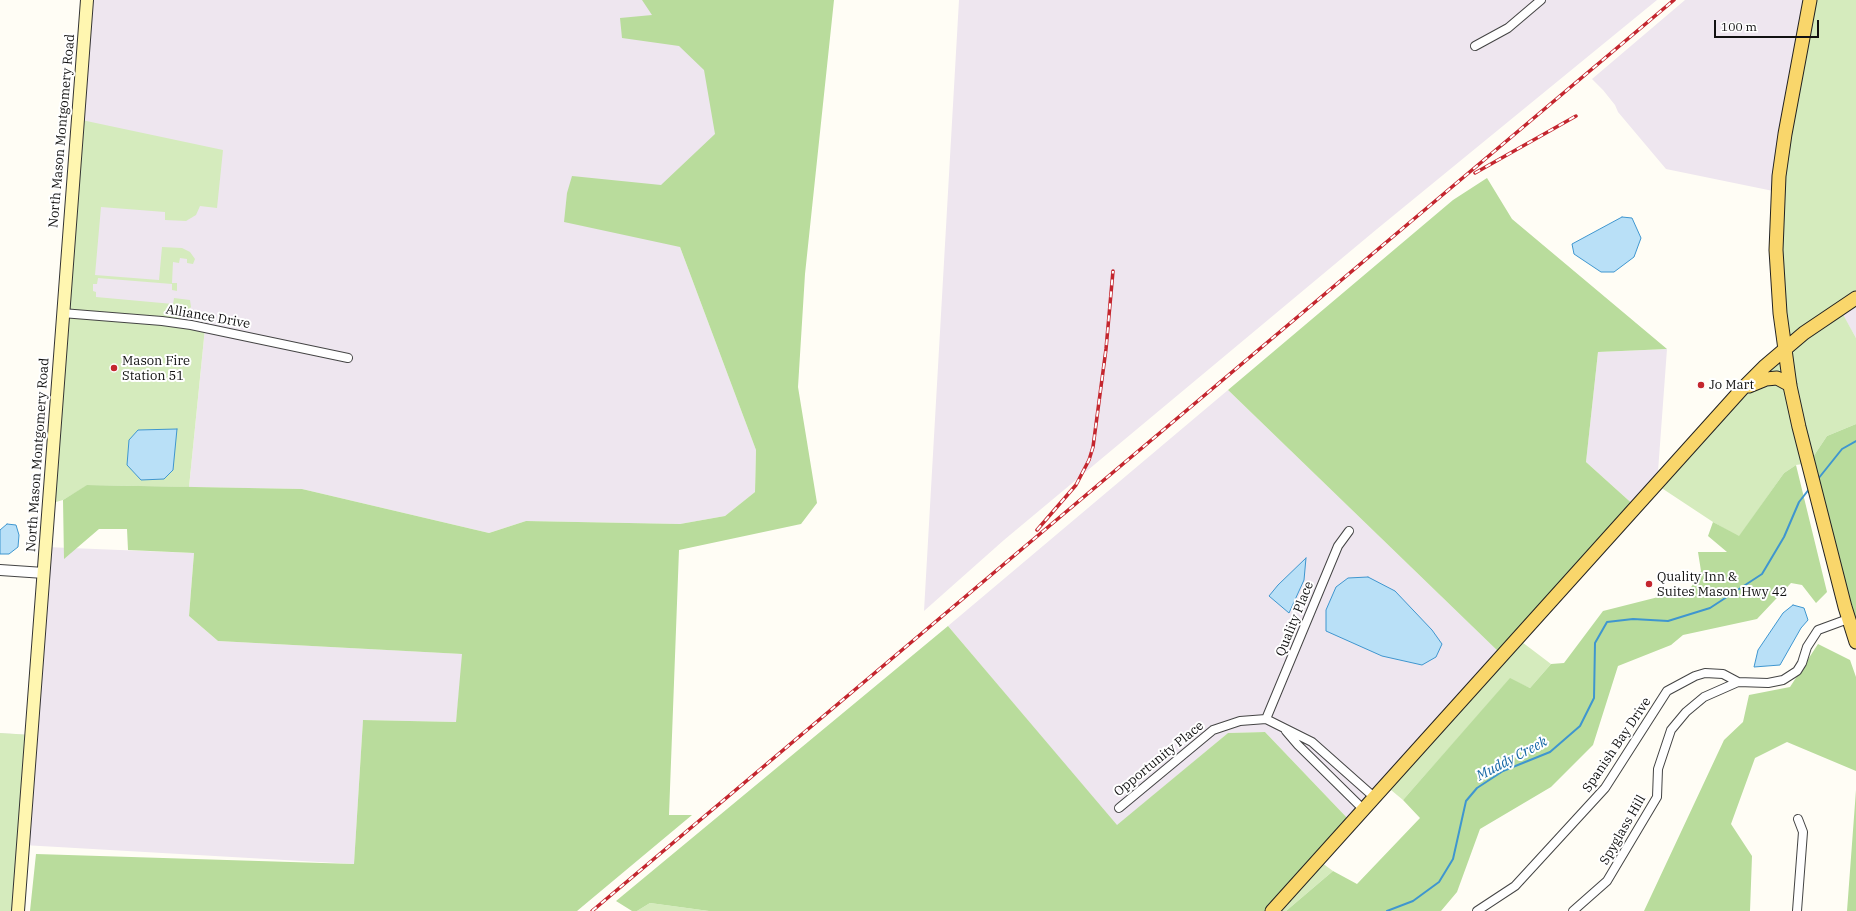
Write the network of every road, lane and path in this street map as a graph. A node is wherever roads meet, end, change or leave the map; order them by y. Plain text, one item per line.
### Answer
1 (87, 0) edge
2 (1541, 0) edge
3 (1810, 0) edge
4 (1475, 46) dead end
5 (1856, 298) edge
6 (62, 313) junction
7 (1784, 349) junction
8 (348, 358) dead end
9 (1790, 384) junction
10 (1742, 389) junction
11 (1349, 530) dead end
12 (0, 570) edge
13 (44, 573) junction
14 (1848, 619) junction
15 (1856, 642) edge
16 (1738, 682) junction
17 (1266, 719) junction
18 (1283, 727) junction
19 (1374, 797) junction
20 (1119, 808) dead end
21 (1363, 809) junction
22 (1798, 819) dead end
23 (18, 911) edge
24 (1272, 911) edge
25 (1477, 911) edge
26 (1573, 911) edge
27 (1797, 911) edge

1 - 6 main road, North Mason Montgomery Road
2 - 4 street
3 - 7 main road
5 - 7 main road
6 - 8 street, Alliance Drive
6 - 13 main road, North Mason Montgomery Road
7 - 9 main road
7 - 10 main road
9 - 10 main road
9 - 14 main road
10 - 19 main road
11 - 17 street, Quality Place
12 - 13 street
13 - 23 main road, North Mason Montgomery Road
14 - 15 main road
14 - 16 street, Spyglass Hill
16 - 25 street, Spanish Bay Drive
16 - 26 street, Spyglass Hill
17 - 18 street, Opportunity Place
17 - 20 street, Opportunity Place
18 - 19 street, Opportunity Place
18 - 21 street, Opportunity Place
19 - 21 main road
21 - 24 main road
22 - 27 street

